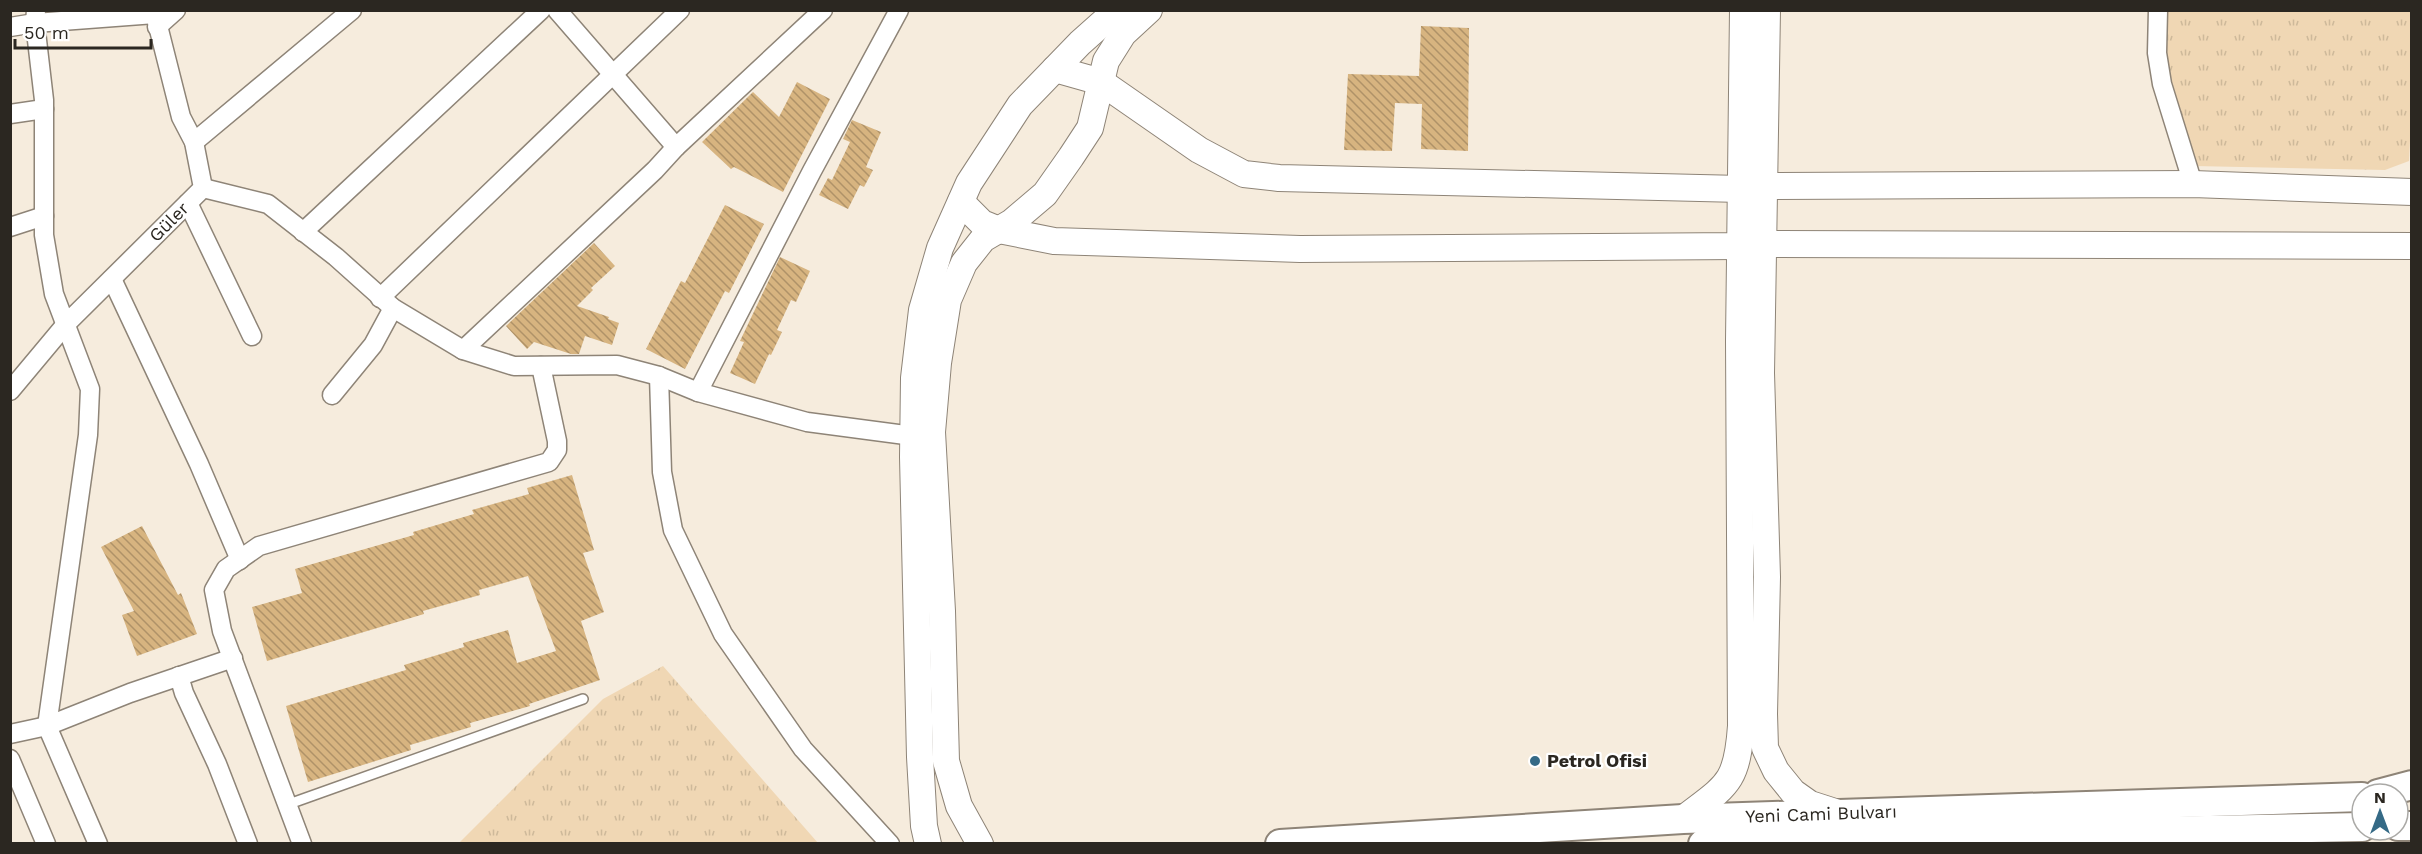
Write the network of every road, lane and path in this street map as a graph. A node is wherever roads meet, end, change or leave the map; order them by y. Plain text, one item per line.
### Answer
1 (176, 10) edge
2 (352, 10) edge
3 (541, 10) edge
4 (557, 10) edge
5 (680, 10) edge
6 (823, 10) edge
7 (899, 10) edge
8 (1117, 10) edge
9 (1149, 10) edge
10 (1743, 10) edge
11 (1767, 10) edge
12 (2158, 10) edge
13 (35, 17) edge
14 (155, 17) edge
15 (10, 27) edge
16 (1055, 69) junction
17 (613, 73) junction
18 (1101, 82) junction
19 (44, 109) junction
20 (10, 114) edge
21 (194, 142) junction
22 (676, 147) junction
23 (2193, 184) junction
24 (203, 188) junction
25 (1753, 188) junction
26 (2412, 192) edge
27 (961, 202) junction
28 (188, 203) junction
29 (44, 216) junction
30 (10, 227) edge
31 (999, 230) junction
32 (303, 232) junction
33 (1752, 245) junction
34 (2412, 246) edge
35 (112, 279) junction
36 (387, 303) junction
37 (66, 324) junction
38 (252, 336) dead end
39 (463, 350) junction
40 (541, 366) junction
41 (659, 376) junction
42 (10, 392) edge
43 (698, 392) junction
44 (332, 395) dead end
45 (913, 436) junction
46 (240, 560) junction
47 (233, 658) junction
48 (179, 676) junction
49 (584, 699) dead end
50 (47, 726) junction
51 (10, 734) edge
52 (10, 759) edge
53 (2350, 797) edge
54 (289, 804) junction
55 (1838, 813) junction
56 (1683, 819) junction
57 (2350, 827) edge
58 (1899, 841) edge
59 (46, 843) edge
60 (98, 843) edge
61 (248, 843) edge
62 (302, 843) edge
63 (890, 843) edge
64 (928, 843) edge
65 (980, 843) edge
66 (1280, 843) edge
67 (1703, 843) edge

1 - 14 street
2 - 21 street
3 - 32 street
4 - 17 street
5 - 17 street
6 - 22 street
7 - 43 street
8 - 16 street
9 - 18 street
10 - 25 street
11 - 25 street
12 - 23 street
13 - 14 street
13 - 15 street
13 - 19 street
14 - 21 street, Güler
16 - 18 street
16 - 27 street
17 - 22 street
17 - 36 street
18 - 25 street
18 - 31 street
19 - 20 street
19 - 29 street
21 - 24 street, Güler
22 - 39 street
23 - 25 street
23 - 26 street
24 - 28 street, Güler
24 - 32 street
25 - 33 street
27 - 31 street
27 - 45 street
28 - 35 street, Güler
28 - 38 street
29 - 30 street
29 - 37 street
31 - 33 street
31 - 65 street
32 - 36 street
33 - 34 street
33 - 55 street
33 - 56 street
35 - 37 street, Güler
35 - 46 street
36 - 39 street
36 - 44 street
37 - 42 street, Güler
37 - 50 street
39 - 40 street
40 - 41 street
40 - 46 street
41 - 43 street
41 - 63 street
43 - 45 street
45 - 64 street
46 - 47 street
47 - 48 street
47 - 54 street
48 - 50 street
48 - 61 street
49 - 54 lane
50 - 51 street
50 - 60 street
52 - 59 street
53 - 55 main road, Yeni Cami Bulvarı
54 - 62 street
55 - 56 main road, Yeni Cami Bulvarı
56 - 66 main road, Yeni Cami Bulvarı
57 - 58 main road, Yeni Cami Bulvarı
58 - 67 main road, Yeni Cami Bulvarı

